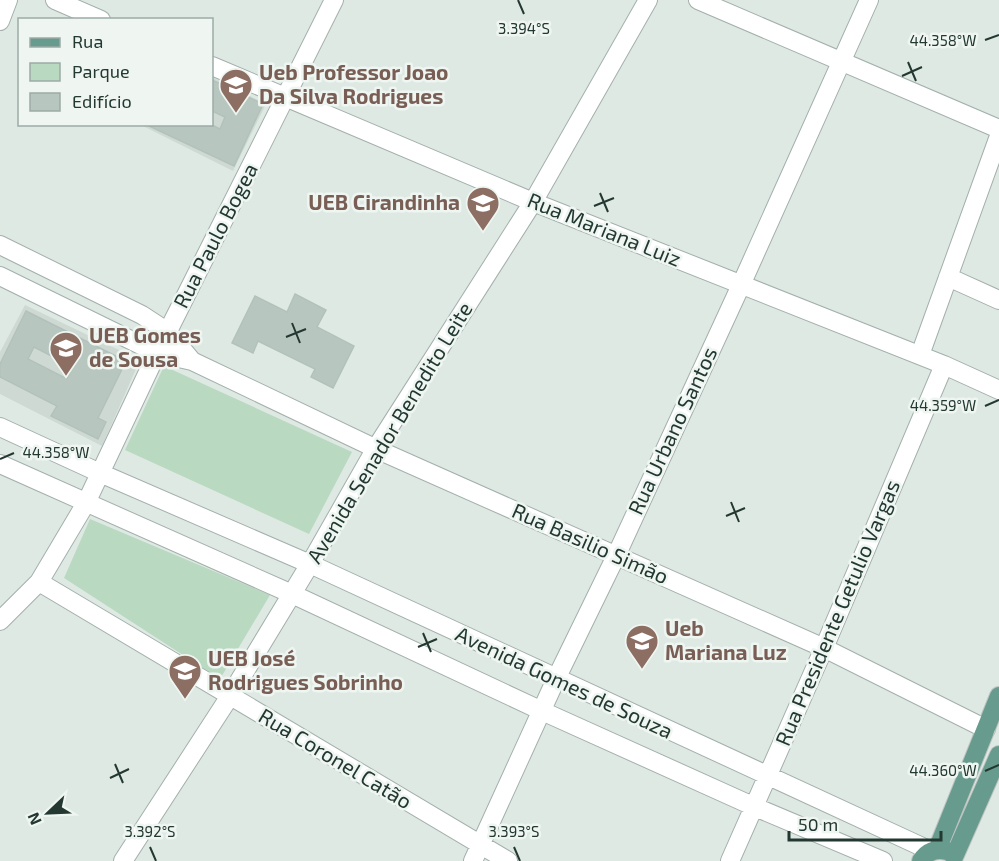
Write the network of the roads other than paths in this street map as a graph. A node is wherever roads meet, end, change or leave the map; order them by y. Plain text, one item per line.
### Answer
1 (8, 0) edge
2 (55, 0) edge
3 (334, 0) edge
4 (648, 0) edge
5 (698, 0) edge
6 (869, 0) edge
7 (96, 18) edge
8 (0, 21) edge
9 (841, 60) junction
10 (213, 66) edge
11 (286, 98) junction
12 (999, 129) edge
13 (999, 136) edge
14 (533, 202) junction
15 (0, 245) edge
16 (0, 276) edge
17 (948, 277) junction
18 (741, 285) junction
19 (999, 300) edge
20 (168, 332) junction
21 (157, 353) junction
22 (920, 355) junction
23 (192, 361) junction
24 (944, 365) junction
25 (999, 390) edge
26 (0, 427) edge
27 (376, 448) junction
28 (0, 464) edge
29 (100, 473) junction
30 (86, 503) junction
31 (616, 556) junction
32 (310, 564) junction
33 (39, 582) junction
34 (292, 594) junction
35 (0, 621) edge
36 (824, 648) junction
37 (556, 679) junction
38 (230, 696) junction
39 (999, 696) edge
40 (542, 711) junction
41 (986, 729) junction
42 (999, 755) edge
43 (768, 777) junction
44 (755, 807) junction
45 (477, 853) edge
46 (930, 854) edge
47 (955, 859) edge
48 (123, 861) edge
49 (508, 861) edge
50 (730, 861) edge
51 (883, 861) edge

1 - 8 street
2 - 7 street
3 - 11 street, Rua Paulo Bogea
4 - 14 street, Avenida Senador Benedito Leite
5 - 9 street
6 - 9 street, Rua Urbano Santos
9 - 12 street
9 - 18 street, Rua Urbano Santos
10 - 11 street, Rua Mariana Luiz
11 - 14 street, Rua Mariana Luiz
11 - 20 street, Rua Paulo Bogea
13 - 17 street
14 - 18 street, Rua Mariana Luiz
14 - 27 street, Avenida Senador Benedito Leite
15 - 20 street, Rua Basilio Simão
16 - 21 street, Rua Basilio Simão
17 - 19 street
17 - 22 street
18 - 22 street, Rua Mariana Luiz
18 - 31 street, Rua Urbano Santos
20 - 21 street, Rua Paulo Bogea
20 - 23 street, Rua Basilio Simão
21 - 23 street, Rua Basilio Simão
21 - 29 street, Rua Paulo Bogea
22 - 24 street, Rua Mariana Luiz
23 - 27 street, Rua Basilio Simão
24 - 25 street, Rua Mariana Luiz
24 - 36 street, Rua Presidente Getulio Vargas
26 - 29 street, Avenida Gomes de Souza
27 - 31 street, Rua Basilio Simão
27 - 32 street, Avenida Senador Benedito Leite
28 - 30 street, Avenida Gomes de Souza
29 - 30 street, Rua Paulo Bogea
29 - 32 street, Avenida Gomes de Souza
30 - 33 street, Rua Paulo Bogea
30 - 34 street, Avenida Gomes de Souza
31 - 36 street, Rua Basilio Simão
31 - 37 street, Rua Urbano Santos
32 - 34 street, Avenida Senador Benedito Leite
32 - 37 street, Avenida Gomes de Souza
33 - 35 street, Rua Paulo Bogea
33 - 38 street, Rua Coronel Catão
34 - 38 street, Avenida Senador Benedito Leite
34 - 40 street, Avenida Gomes de Souza
36 - 41 street, Rua Basilio Simão
36 - 43 street, Rua Presidente Getulio Vargas
37 - 40 street, Rua Urbano Santos
37 - 43 street, Avenida Gomes de Souza
38 - 45 street, Rua Coronel Catão
38 - 48 street, Avenida Senador Benedito Leite
39 - 41 main road
40 - 44 street, Avenida Gomes de Souza
40 - 45 street, Rua Urbano Santos
41 - 46 main road
42 - 47 main road
43 - 44 street, Rua Presidente Getulio Vargas
43 - 46 street, Avenida Gomes de Souza
44 - 50 street, Rua Presidente Getulio Vargas
44 - 51 street, Avenida Gomes de Souza
45 - 49 street, Rua Coronel Catão
46 - 47 main road

